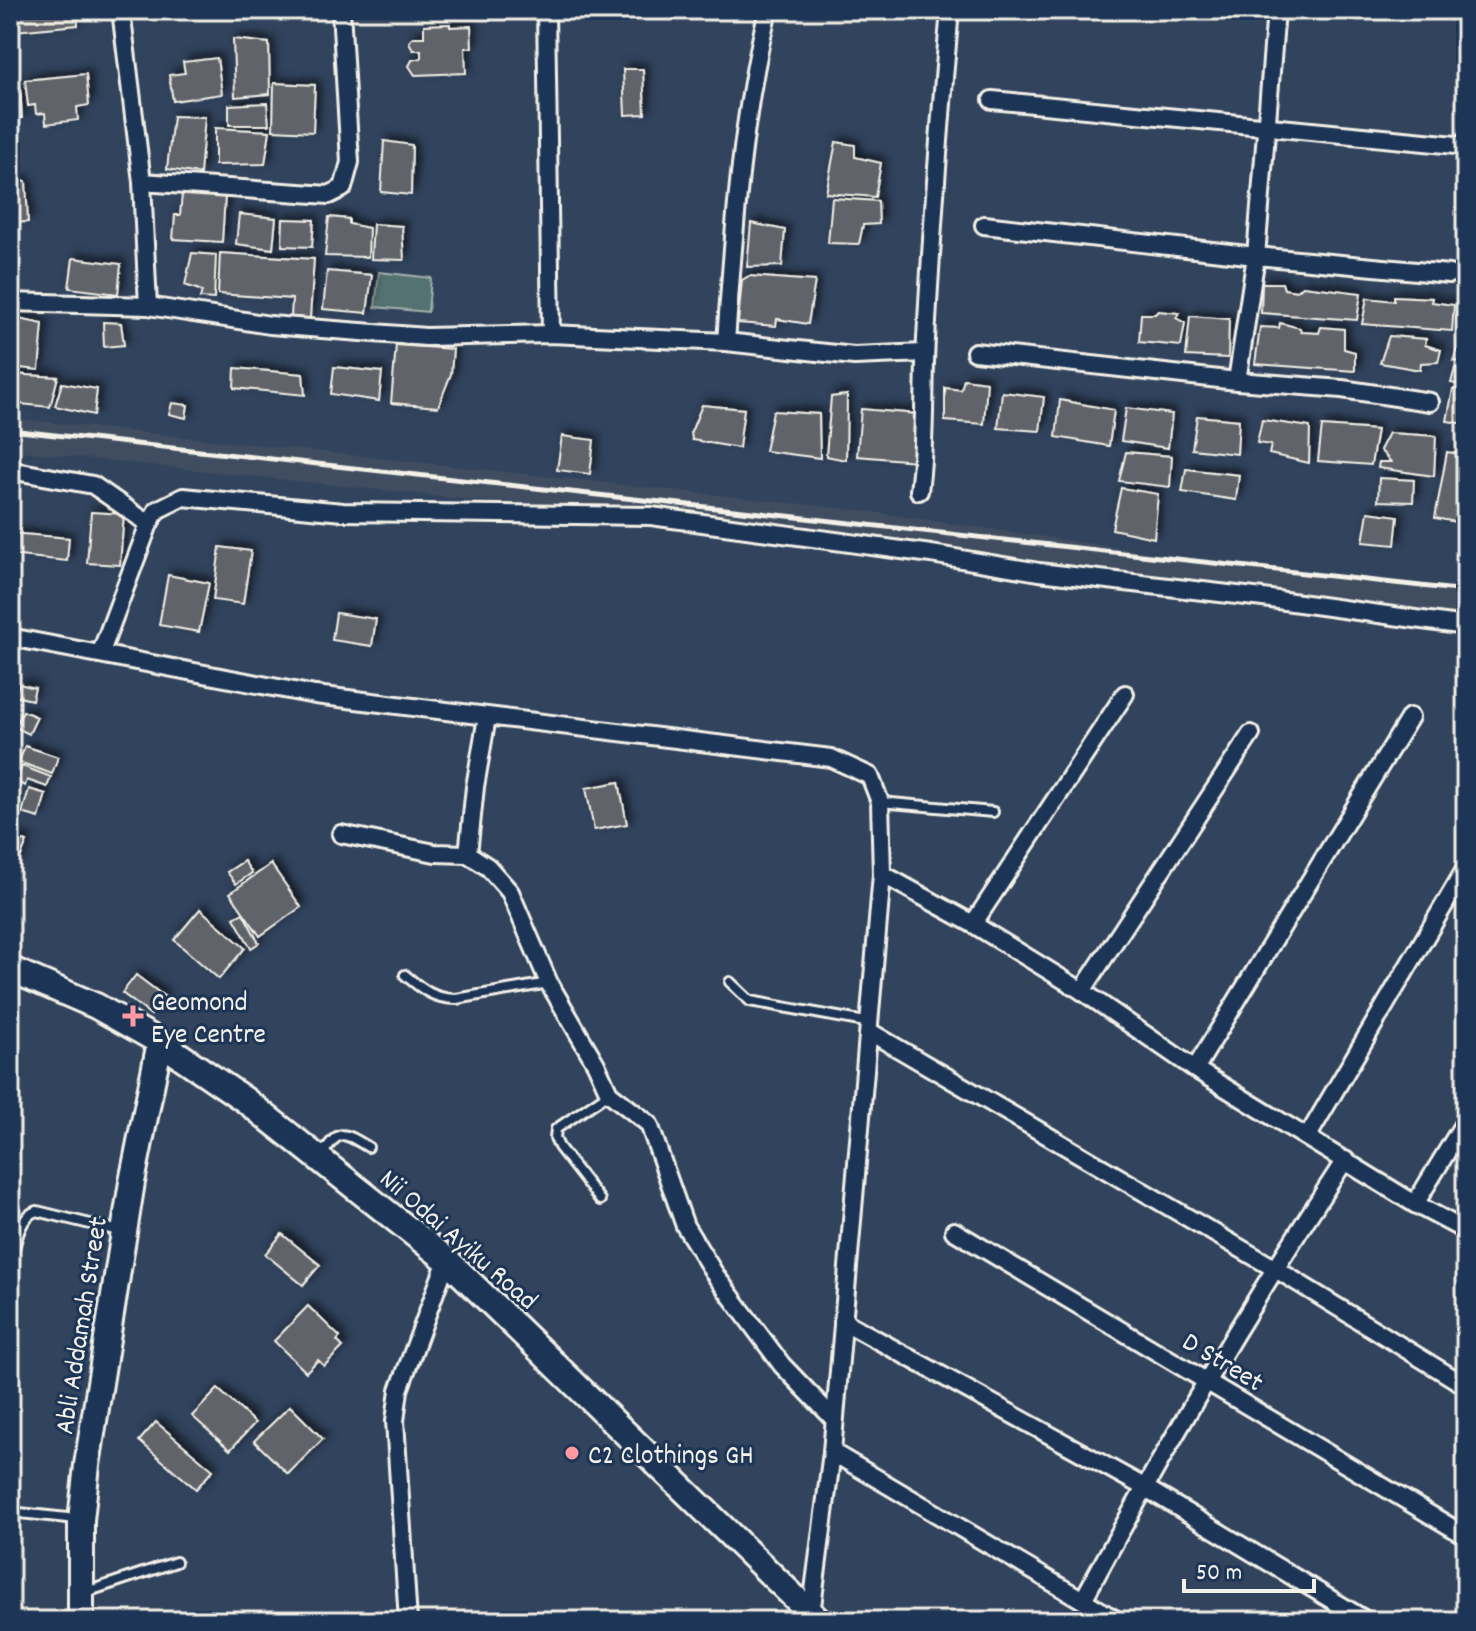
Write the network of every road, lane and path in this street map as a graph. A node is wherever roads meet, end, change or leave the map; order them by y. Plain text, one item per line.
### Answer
1 (121, 10) edge
2 (341, 10) edge
3 (546, 10) edge
4 (768, 10) edge
5 (950, 10) edge
6 (1276, 10) edge
7 (1453, 10) edge
8 (1466, 11) edge
9 (992, 100) dead end
10 (1268, 128) junction
11 (1466, 146) edge
12 (142, 182) junction
13 (984, 225) dead end
14 (1256, 256) junction
15 (1449, 274) dead end
16 (10, 302) edge
17 (148, 306) junction
18 (551, 334) junction
19 (726, 342) junction
20 (975, 352) dead end
21 (925, 353) junction
22 (1237, 381) junction
23 (1430, 402) dead end
24 (10, 470) edge
25 (919, 491) dead end
26 (149, 524) junction
27 (1466, 626) edge
28 (10, 637) edge
29 (101, 652) junction
30 (1125, 694) dead end
31 (487, 717) junction
32 (1410, 717) dead end
33 (1251, 734) dead end
34 (880, 802) junction
35 (993, 812) dead end
36 (341, 834) dead end
37 (468, 854) junction
38 (1466, 868) edge
39 (882, 874) junction
40 (973, 924) junction
41 (10, 969) edge
42 (405, 975) dead end
43 (730, 982) dead end
44 (549, 983) junction
45 (1082, 991) junction
46 (871, 1027) junction
47 (160, 1042) junction
48 (1195, 1069) junction
49 (609, 1093) junction
50 (1466, 1120) edge
51 (1308, 1136) junction
52 (368, 1147) dead end
53 (319, 1159) junction
54 (1345, 1160) junction
55 (600, 1200) dead end
56 (1415, 1204) junction
57 (954, 1231) dead end
58 (1466, 1231) edge
59 (124, 1232) junction
60 (447, 1260) junction
61 (10, 1264) edge
62 (1274, 1268) junction
63 (843, 1321) junction
64 (1207, 1379) junction
65 (1466, 1386) edge
66 (834, 1419) junction
67 (832, 1452) junction
68 (1144, 1487) junction
69 (10, 1512) edge
70 (81, 1520) junction
71 (1466, 1536) edge
72 (176, 1562) dead end
73 (81, 1594) junction
74 (1083, 1600) junction
75 (815, 1617) edge
76 (81, 1621) edge
77 (408, 1621) edge
78 (1118, 1621) edge
79 (1367, 1621) edge

1 - 12 street
2 - 12 street
3 - 18 street
4 - 19 street
5 - 21 street
6 - 10 street
7 - 8 street
9 - 10 street
10 - 11 street
10 - 14 street
12 - 17 street
13 - 14 street
14 - 15 street
14 - 22 street
16 - 17 street
17 - 18 street
18 - 19 street
19 - 21 street
20 - 22 street
21 - 25 street
22 - 23 street
24 - 26 street
26 - 27 street
26 - 29 street
28 - 29 street
29 - 31 street
30 - 40 street
31 - 34 street
31 - 37 street
32 - 48 street
33 - 45 street
34 - 35 lane
34 - 39 street
36 - 37 street
37 - 44 street
38 - 51 street
39 - 40 street
39 - 46 street
40 - 45 street
41 - 47 street, Nii Odai Ayiku Road
42 - 44 lane
43 - 46 lane
44 - 49 street
45 - 48 street
46 - 62 street
46 - 63 street
47 - 53 street, Nii Odai Ayiku Road
47 - 59 street, Abli Addamah Street
48 - 51 street
49 - 55 lane
49 - 66 street
50 - 56 street
51 - 54 street
52 - 53 lane
53 - 60 street, Nii Odai Ayiku Road
54 - 56 street
54 - 62 street
56 - 58 street
57 - 64 street, D Street
59 - 61 lane
59 - 70 street, Abli Addamah Street
60 - 75 street, Nii Odai Ayiku Road
60 - 77 street
62 - 64 street
62 - 65 street
63 - 66 street
63 - 68 street
64 - 68 street
64 - 71 street, D Street
66 - 67 street
67 - 74 street
67 - 75 street
68 - 74 street
68 - 79 street
69 - 70 lane
70 - 73 street, Abli Addamah Street
72 - 73 lane
73 - 76 street, Abli Addamah Street
74 - 78 street

